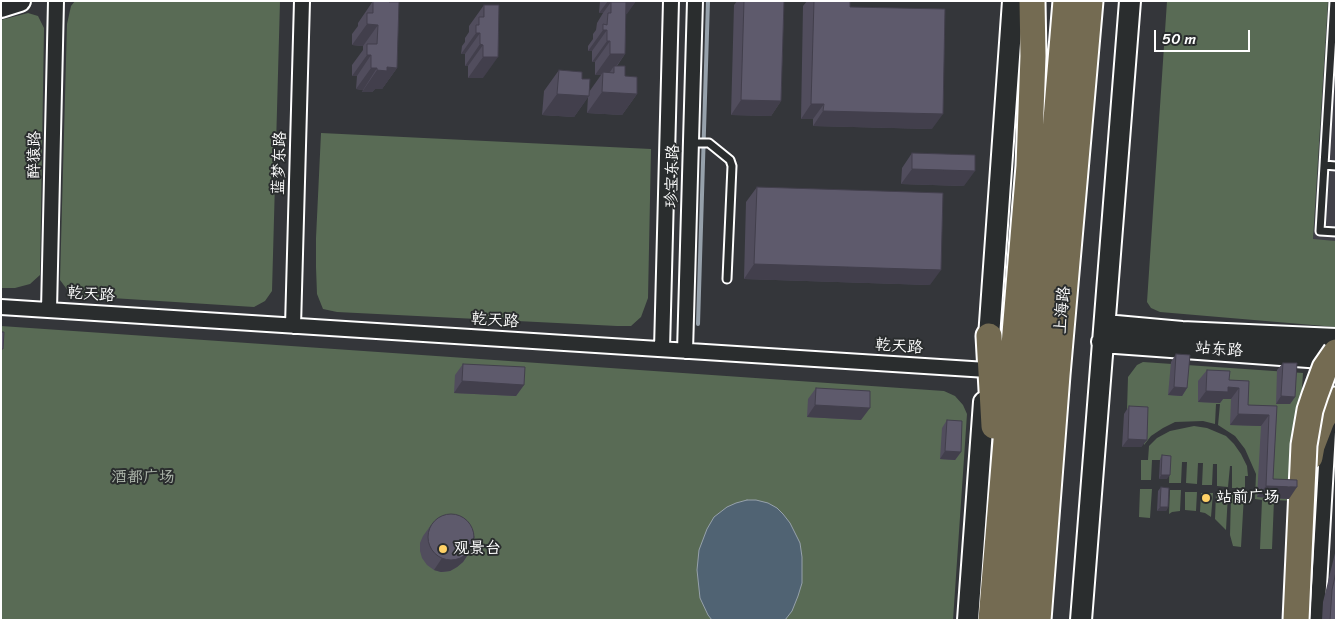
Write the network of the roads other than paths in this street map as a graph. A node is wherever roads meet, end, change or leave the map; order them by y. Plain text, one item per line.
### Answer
1 (20, 1) edge
2 (56, 1) edge
3 (302, 1) edge
4 (671, 1) edge
5 (695, 1) edge
6 (1013, 1) edge
7 (1032, 1) edge
8 (1066, 1) edge
9 (1090, 1) edge
10 (1130, 1) edge
11 (1334, 1) edge
12 (1, 7) edge
13 (1334, 12) edge
14 (1332, 76) edge
15 (691, 143) junction
16 (1324, 165) junction
17 (1336, 166) edge
18 (1336, 232) edge
19 (727, 279) dead end
20 (1, 307) edge
21 (49, 310) junction
22 (293, 326) junction
23 (1104, 334) junction
24 (989, 336) junction
25 (1336, 339) edge
26 (662, 349) junction
27 (685, 351) junction
28 (1336, 352) edge
29 (1336, 359) edge
30 (987, 370) junction
31 (1057, 375) junction
32 (1335, 400) edge
33 (1302, 503) junction
34 (993, 590) junction
35 (968, 620) edge
36 (991, 620) edge
37 (1015, 620) edge
38 (1038, 620) edge
39 (1055, 620) edge
40 (1081, 620) edge
41 (1296, 620) edge
42 (1317, 620) edge

1 - 12 main road
2 - 21 street, 醉猿路
3 - 22 street, 蓝梦东路
4 - 26 street, 珍宝东路
5 - 15 street, 珍宝东路
6 - 24 main road
7 - 34 highway
8 - 37 highway, 上海路
9 - 31 highway, 上海路
10 - 23 main road
11 - 13 lane
13 - 14 lane
14 - 16 lane
15 - 19 lane
15 - 27 street, 珍宝东路
16 - 17 lane
16 - 18 lane
20 - 21 street, 乾天路
21 - 22 street, 乾天路
22 - 26 street, 乾天路
23 - 25 main road, 站东路
23 - 29 main road, 站东路
23 - 40 main road
24 - 30 main road
24 - 34 highway
26 - 27 street, 乾天路
27 - 30 street, 乾天路
28 - 33 highway, bridge
30 - 35 main road
31 - 38 highway, 上海路
31 - 39 highway
32 - 33 highway, bridge
32 - 42 street
33 - 41 highway, bridge
34 - 36 highway

